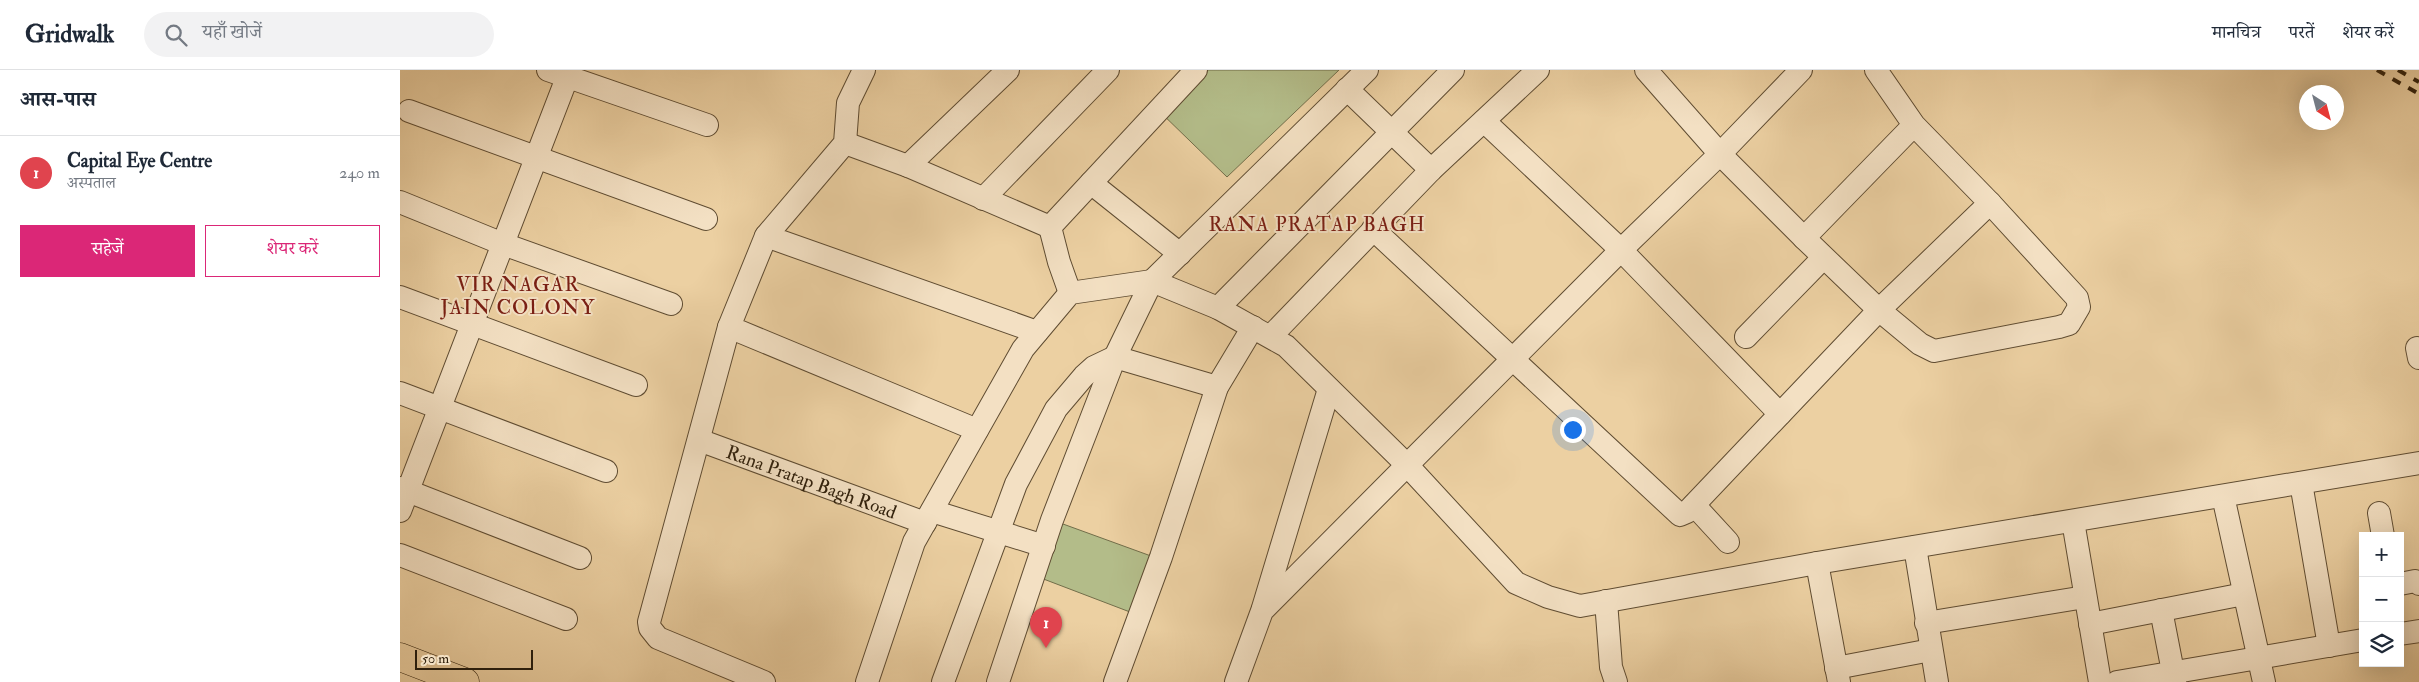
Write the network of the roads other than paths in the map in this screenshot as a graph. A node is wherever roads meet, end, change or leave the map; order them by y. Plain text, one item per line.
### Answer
1 (864, 70) edge
2 (1008, 70) edge
3 (1108, 70) edge
4 (1196, 70) edge
5 (1367, 70) edge
6 (1454, 70) edge
7 (1538, 70) edge
8 (1646, 70) edge
9 (1801, 70) edge
10 (1876, 70) edge
11 (562, 73) edge
12 (1347, 89) junction
13 (409, 111) dead end
14 (1484, 121) junction
15 (707, 125) dead end
16 (1914, 125) junction
17 (1392, 132) junction
18 (844, 143) junction
19 (1720, 154) junction
20 (536, 158) junction
21 (908, 166) junction
22 (1431, 170) junction
23 (1091, 183) junction
24 (983, 199) junction
25 (400, 202) edge
26 (1990, 203) junction
27 (706, 219) dead end
28 (1050, 227) junction
29 (1373, 229) junction
30 (766, 236) junction
31 (1804, 238) junction
32 (503, 244) junction
33 (1621, 250) junction
34 (1180, 254) junction
35 (1823, 258) junction
36 (1152, 281) junction
37 (1070, 293) junction
38 (400, 297) edge
39 (671, 304) dead end
40 (1218, 308) junction
41 (1879, 310) junction
42 (472, 324) junction
43 (729, 327) junction
44 (1262, 331) junction
45 (1037, 332) junction
46 (1746, 337) dead end
47 (1115, 357) junction
48 (1512, 359) junction
49 (636, 385) dead end
50 (1217, 387) junction
51 (1329, 389) junction
52 (400, 393) edge
53 (440, 408) junction
54 (1780, 414) junction
55 (977, 430) junction
56 (699, 440) junction
57 (2419, 463) edge
58 (1407, 465) junction
59 (606, 471) dead end
60 (2301, 483) junction
61 (2223, 496) junction
62 (403, 497) edge
63 (1694, 505) junction
64 (2378, 513) dead end
65 (928, 517) junction
66 (2073, 521) junction
67 (998, 532) junction
68 (2382, 532) edge
69 (1728, 542) dead end
70 (1044, 546) junction
71 (1915, 547) junction
72 (400, 555) edge
73 (580, 558) dead end
74 (1817, 563) junction
75 (2404, 583) edge
76 (2419, 584) edge
77 (2244, 594) junction
78 (2085, 597) junction
79 (1606, 601) junction
80 (2161, 610) junction
81 (1262, 611) junction
82 (566, 619) dead end
83 (1926, 623) junction
84 (2090, 624) junction
85 (2419, 631) edge
86 (2404, 633) edge
87 (2359, 641) edge
88 (2329, 646) junction
89 (1931, 650) junction
90 (2258, 656) junction
91 (400, 657) edge
92 (1837, 675) edge
93 (2174, 677) edge
94 (465, 682) edge
95 (764, 682) edge
96 (867, 682) edge
97 (943, 682) edge
98 (998, 682) edge
99 (1115, 682) edge
100 (1236, 682) edge
101 (1616, 682) edge
102 (1937, 682) edge
103 (2100, 682) edge
104 (2117, 682) edge
105 (2264, 682) edge

1 - 18 street
2 - 21 street
3 - 24 street
4 - 23 street
5 - 12 street
6 - 17 street
7 - 14 street
8 - 19 street
9 - 19 street
10 - 16 street
11 - 15 street
11 - 20 street
12 - 17 street
12 - 34 street
13 - 20 street
14 - 22 street
14 - 33 street
16 - 26 street
16 - 31 street
17 - 22 street
17 - 40 street
18 - 21 street
18 - 30 street
19 - 31 street
19 - 33 street
20 - 27 street
20 - 32 street
21 - 24 street
22 - 29 street
23 - 28 street
23 - 34 street
24 - 28 street
25 - 32 street
26 - 41 street
26 - 41 street
28 - 37 street
29 - 44 street
29 - 48 street
30 - 43 street
30 - 45 street
31 - 35 street
32 - 39 street
32 - 42 street
33 - 48 street
33 - 54 street
34 - 36 street
35 - 41 street
35 - 46 street
36 - 37 street
36 - 40 street
36 - 47 street
37 - 45 street
38 - 42 street
40 - 44 street
41 - 54 street
42 - 49 street
42 - 53 street
43 - 55 street
43 - 56 street
44 - 50 street
44 - 51 street
45 - 55 street
47 - 50 street
47 - 67 street
47 - 70 street
48 - 58 street
48 - 63 street
50 - 99 street
51 - 58 street
51 - 81 street
52 - 53 street
53 - 59 street
53 - 62 street
54 - 63 street
55 - 65 street
56 - 65 street, Rana Pratap Bagh Road
56 - 95 street
57 - 60 street
58 - 79 street
58 - 81 street
60 - 61 street
60 - 88 street
61 - 66 street
61 - 77 street
62 - 73 street
63 - 69 street
64 - 68 street
65 - 67 street, Rana Pratap Bagh Road
65 - 96 street
66 - 71 street
66 - 78 street
67 - 70 street, Rana Pratap Bagh Road
67 - 97 street
70 - 98 street
71 - 74 street
71 - 83 street
72 - 82 street
74 - 79 street
74 - 92 street
75 - 76 street
77 - 80 street
77 - 90 street
78 - 83 street
78 - 84 street
79 - 101 street
80 - 84 street
80 - 93 street
81 - 100 street
83 - 89 street
84 - 103 street
85 - 86 street
87 - 88 street
88 - 90 street
89 - 92 street
89 - 102 street
90 - 93 street
90 - 105 street
91 - 94 main road
93 - 104 street

